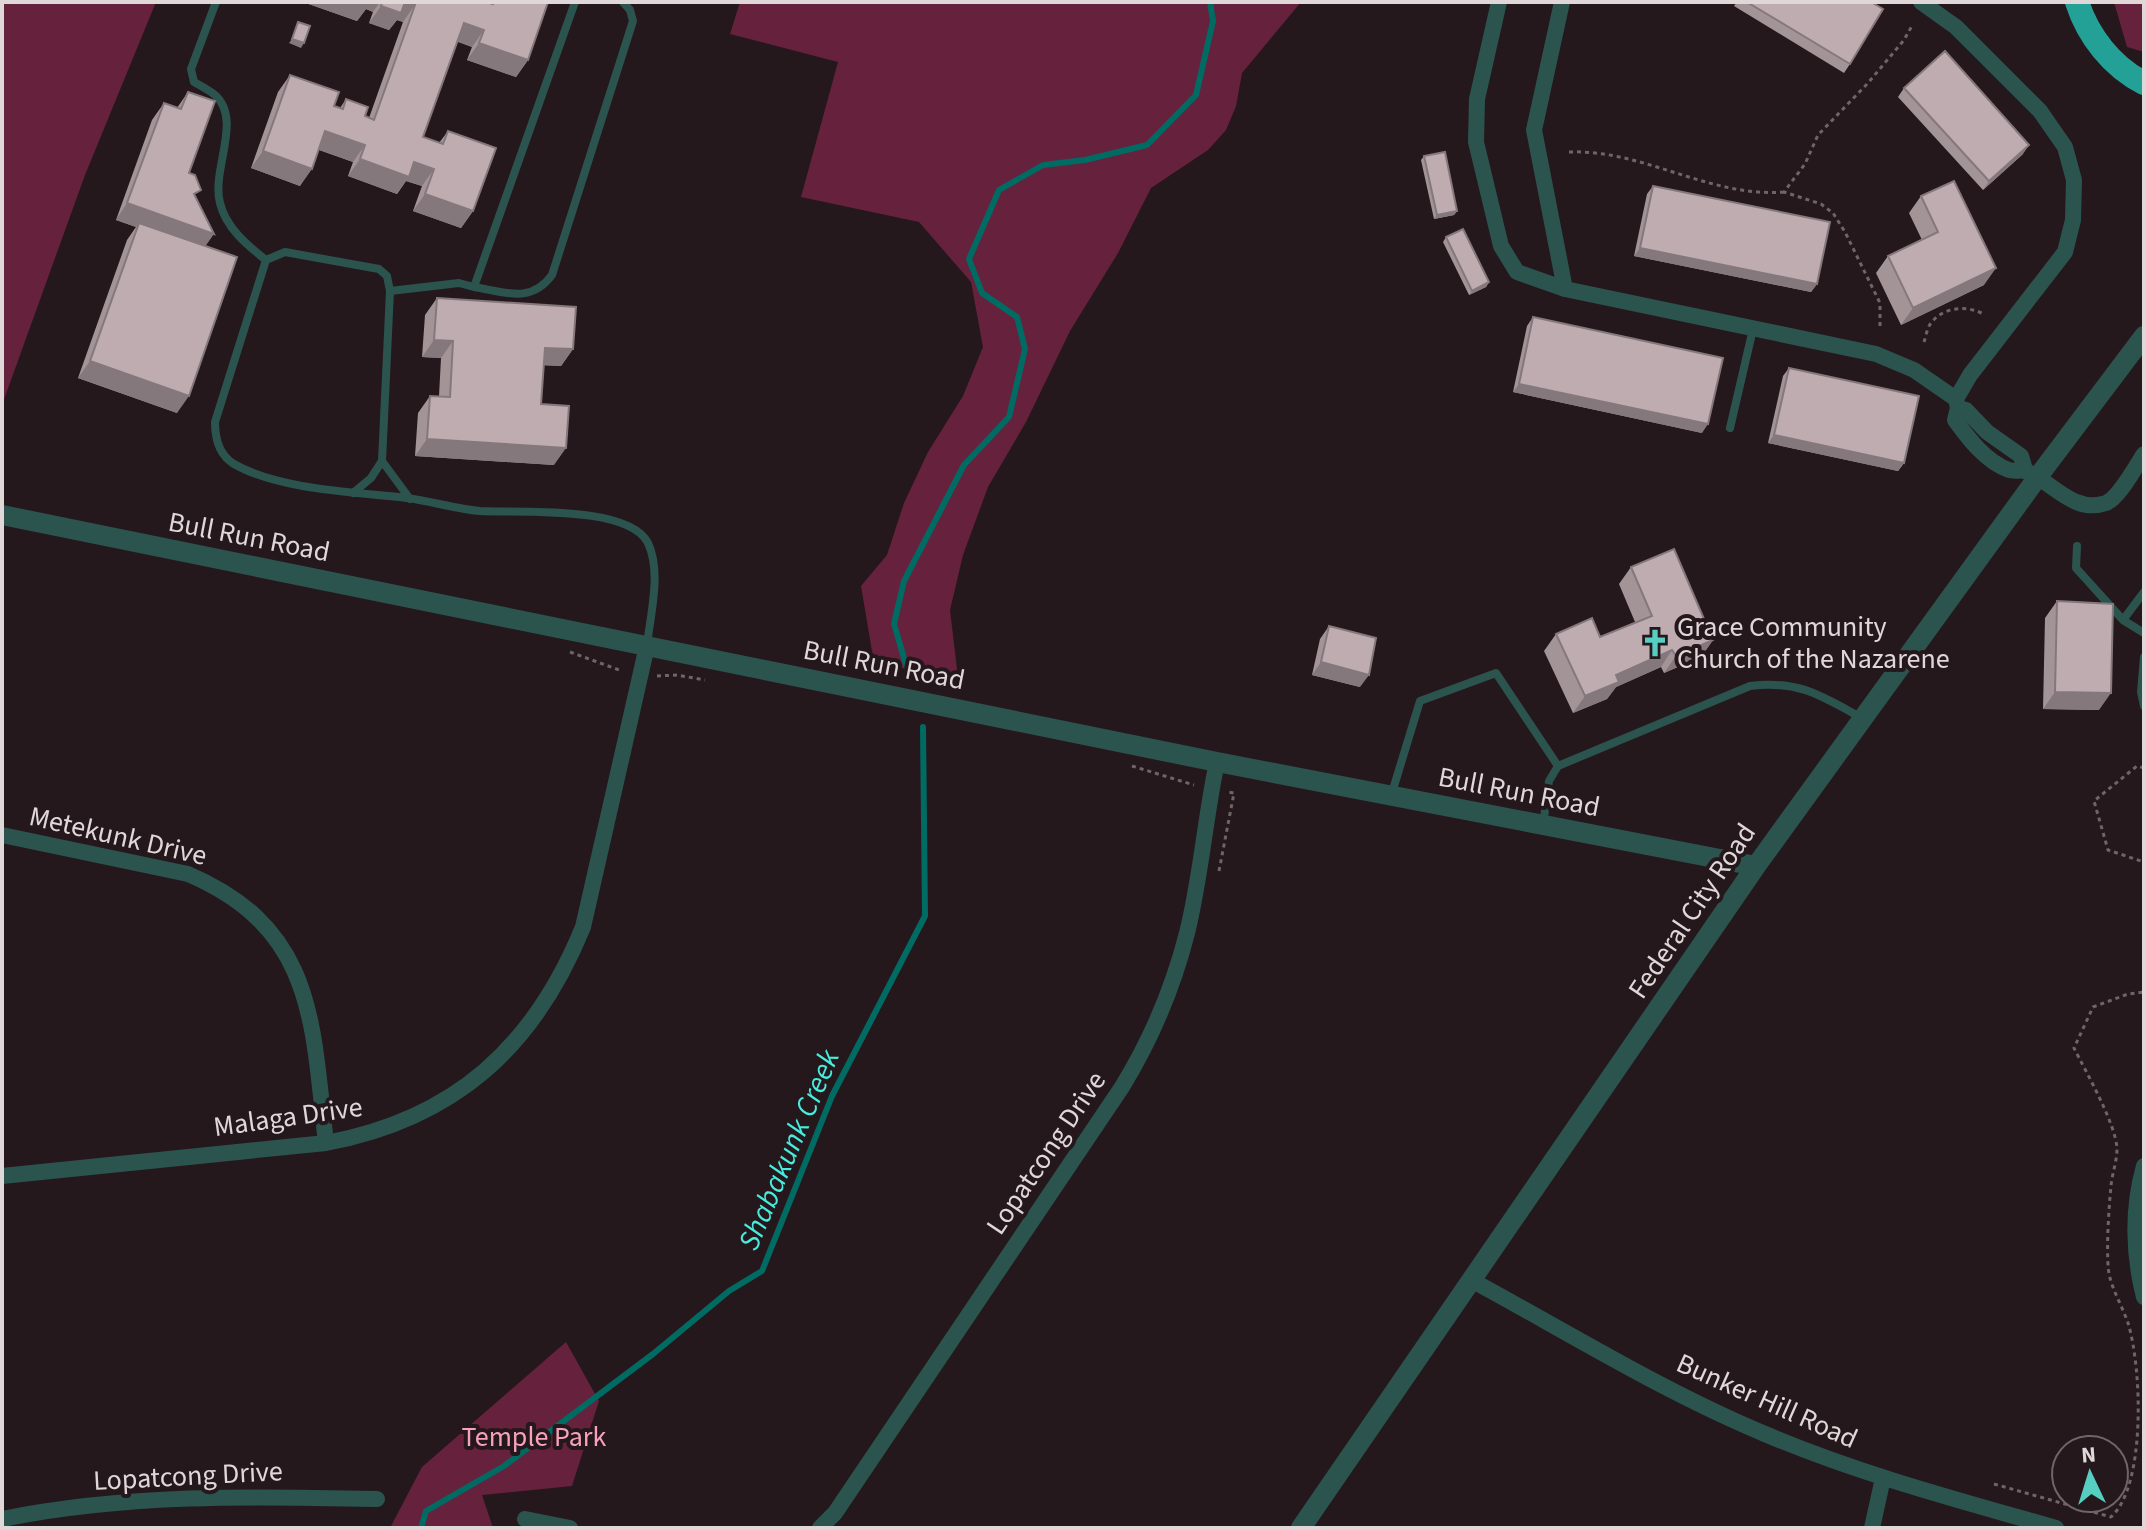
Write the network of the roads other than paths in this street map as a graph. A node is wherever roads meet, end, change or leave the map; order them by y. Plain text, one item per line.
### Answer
1 (216, 2) edge
2 (575, 2) edge
3 (623, 2) edge
4 (1499, 2) edge
5 (1562, 2) edge
6 (1921, 2) edge
7 (2077, 2) edge
8 (2144, 83) edge
9 (266, 260) junction
10 (474, 287) junction
11 (1565, 289) junction
12 (390, 291) junction
13 (1753, 329) junction
14 (2144, 336) edge
15 (1957, 404) junction
16 (1730, 428) dead end
17 (2143, 456) edge
18 (382, 461) junction
19 (2031, 474) junction
20 (353, 493) junction
21 (410, 499) junction
22 (2, 515) edge
23 (2077, 546) dead end
24 (2144, 592) edge
25 (2123, 620) junction
26 (2144, 633) edge
27 (647, 646) junction
28 (2144, 657) edge
29 (2144, 706) edge
30 (1863, 718) junction
31 (1217, 762) junction
32 (1558, 766) junction
33 (1391, 796) junction
34 (1542, 825) junction
35 (2, 835) edge
36 (1756, 866) junction
37 (326, 1143) junction
38 (2144, 1166) edge
39 (2, 1176) edge
40 (1473, 1281) junction
41 (2144, 1297) edge
42 (1883, 1478) junction
43 (377, 1499) dead end
44 (2, 1519) edge
45 (525, 1519) dead end
46 (570, 1528) edge
47 (820, 1528) edge
48 (1301, 1528) edge
49 (1872, 1528) edge
50 (2056, 1528) edge

1 - 9 lane
2 - 10 lane
3 - 10 lane
4 - 11 street
5 - 11 street
6 - 15 street
7 - 8 highway
9 - 12 lane
9 - 20 lane
10 - 12 lane
11 - 13 street
12 - 18 lane
13 - 15 street
13 - 16 lane
14 - 19 street, Federal City Road
15 - 19 street
17 - 19 street
18 - 20 lane
18 - 21 lane
19 - 30 street, Federal City Road
20 - 21 lane
21 - 27 lane
22 - 27 street, Bull Run Road
23 - 25 lane
24 - 25 lane
25 - 26 lane
27 - 31 street, Bull Run Road
27 - 37 street, Malaga Drive
28 - 29 lane
30 - 32 lane
30 - 36 street, Federal City Road
31 - 33 street, Bull Run Road
31 - 47 street, Lopatcong Drive
32 - 33 lane
32 - 34 lane
33 - 34 street, Bull Run Road
34 - 36 street, Bull Run Road
35 - 37 street, Metekunk Drive
36 - 40 street, Federal City Road
37 - 39 street, Malaga Drive
38 - 41 street
40 - 42 street, Bunker Hill Road
40 - 48 street, Federal City Road
42 - 49 street
42 - 50 street, Bunker Hill Road
43 - 44 street, Lopatcong Drive
45 - 46 street

